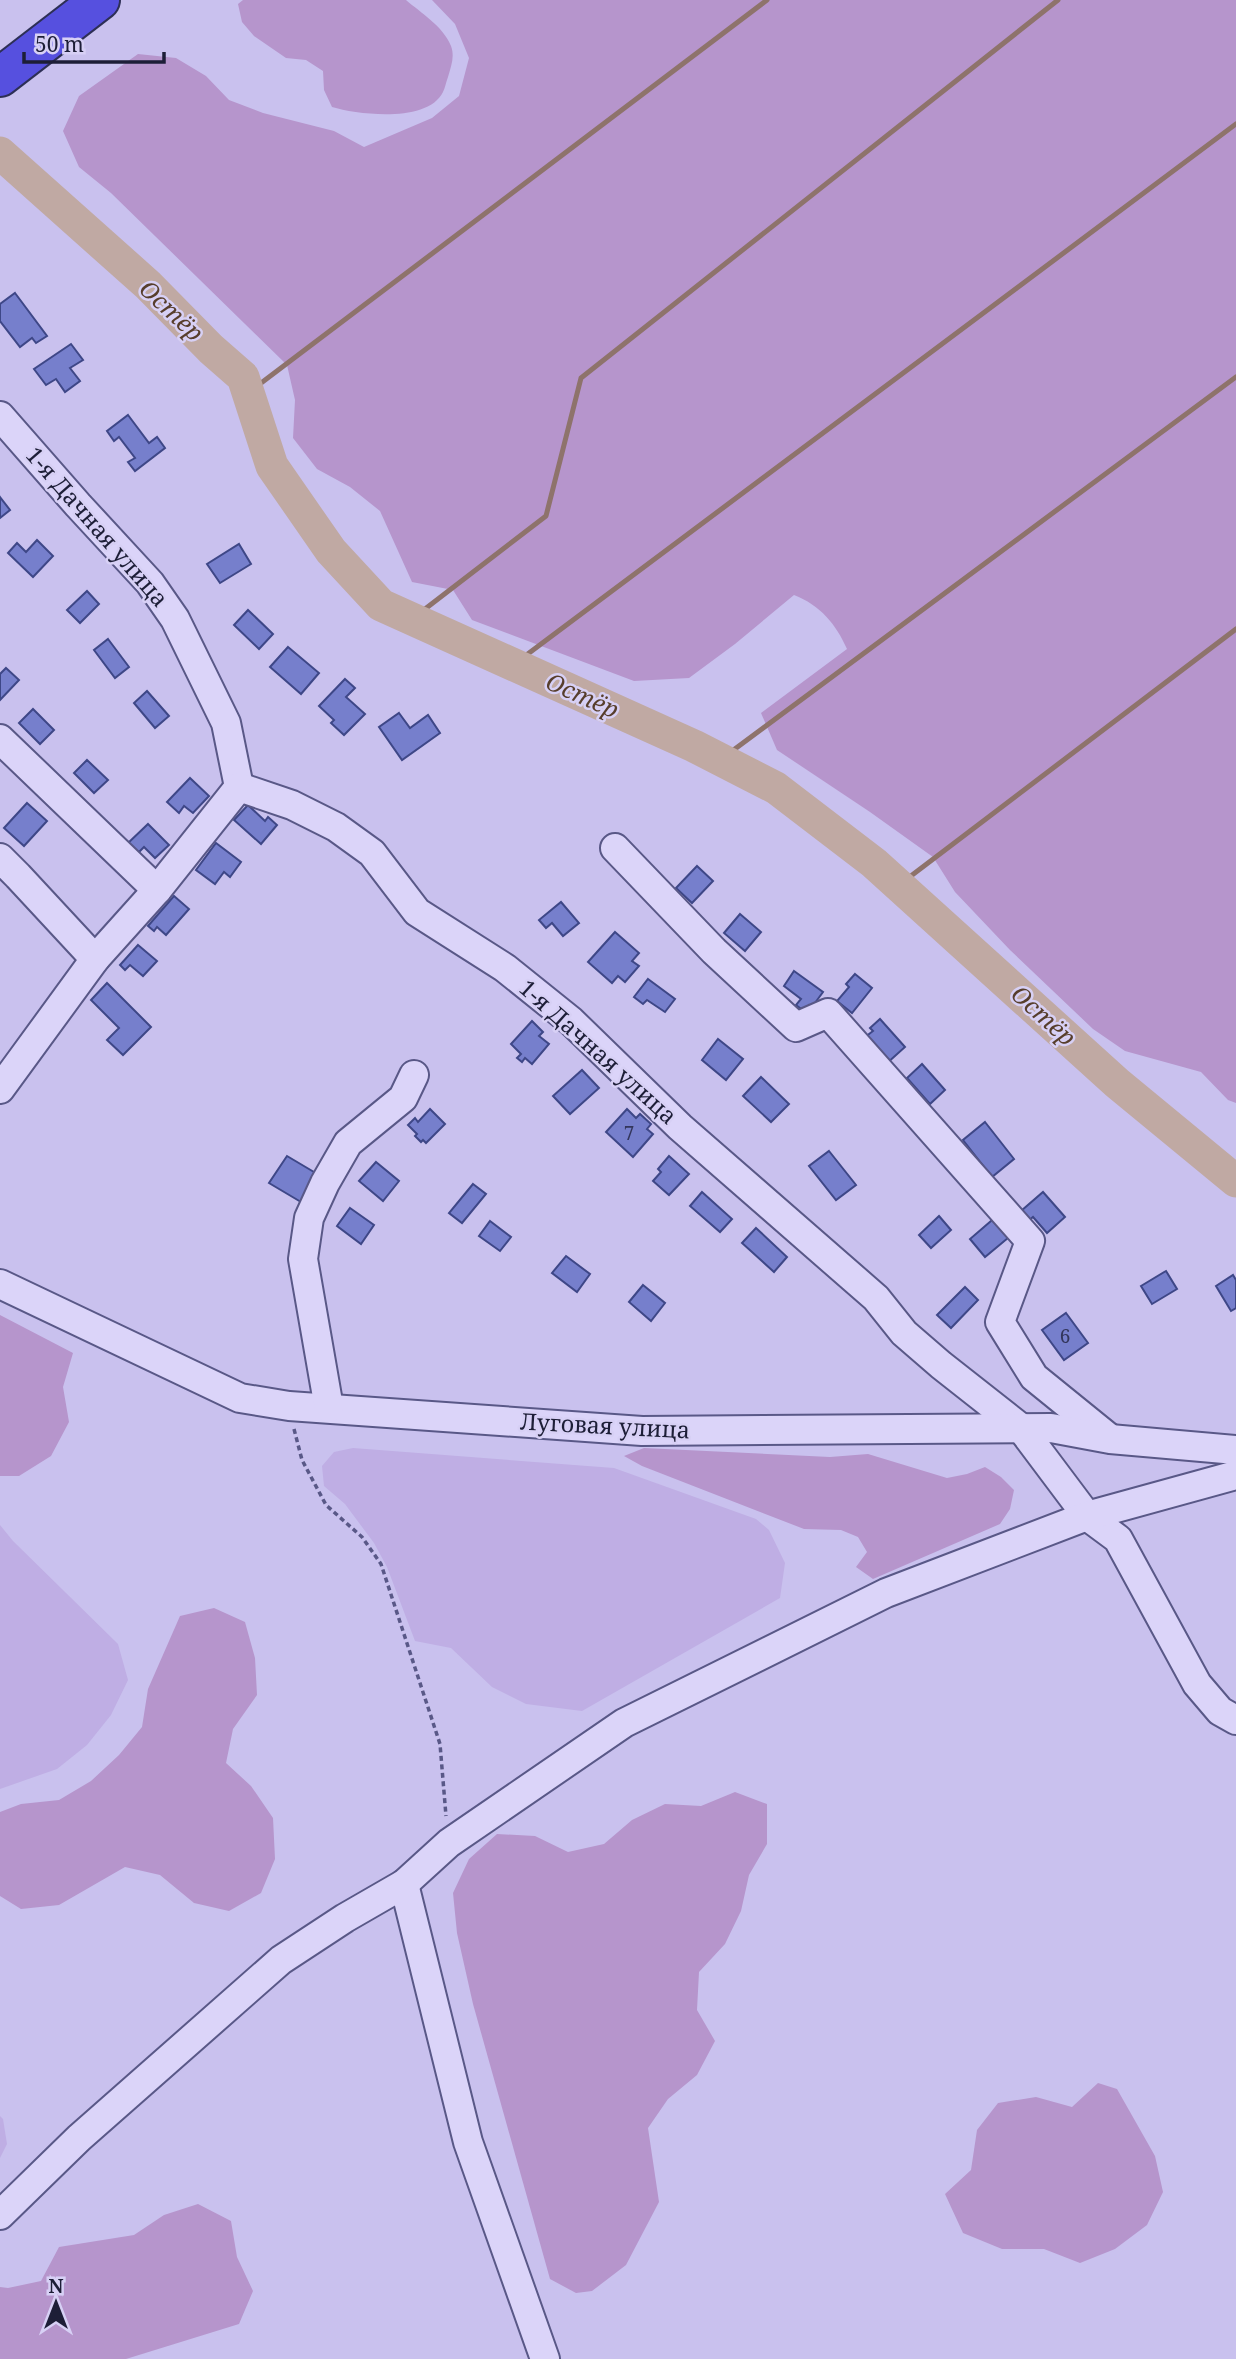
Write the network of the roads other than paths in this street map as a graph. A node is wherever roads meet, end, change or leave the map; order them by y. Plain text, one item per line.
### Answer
1 (100, 0) edge
2 (0, 77) edge
3 (0, 416) edge
4 (0, 739) edge
5 (239, 788) junction
6 (615, 848) dead end
7 (0, 859) edge
8 (157, 890) junction
9 (95, 959) junction
10 (414, 1075) dead end
11 (0, 1089) edge
12 (0, 1284) edge
13 (329, 1408) junction
14 (1021, 1428) junction
15 (1110, 1439) junction
16 (1236, 1450) edge
17 (1236, 1475) edge
18 (1087, 1516) junction
19 (1236, 1720) edge
20 (404, 1884) junction
21 (0, 2215) edge
22 (545, 2359) edge

1 - 2 highway
3 - 5 street, 1-я Дачная улица
4 - 8 street
5 - 8 street
5 - 14 street, 1-я Дачная улица
6 - 15 street
7 - 9 street
8 - 9 street
9 - 11 street
10 - 13 street
12 - 13 street, Луговая улица
13 - 14 street, Луговая улица
14 - 15 street, Луговая улица
14 - 18 street, 1-я Дачная улица
15 - 16 street, Луговая улица
17 - 18 street
18 - 19 street, 1-я Дачная улица
18 - 20 street
20 - 21 street
20 - 22 street

